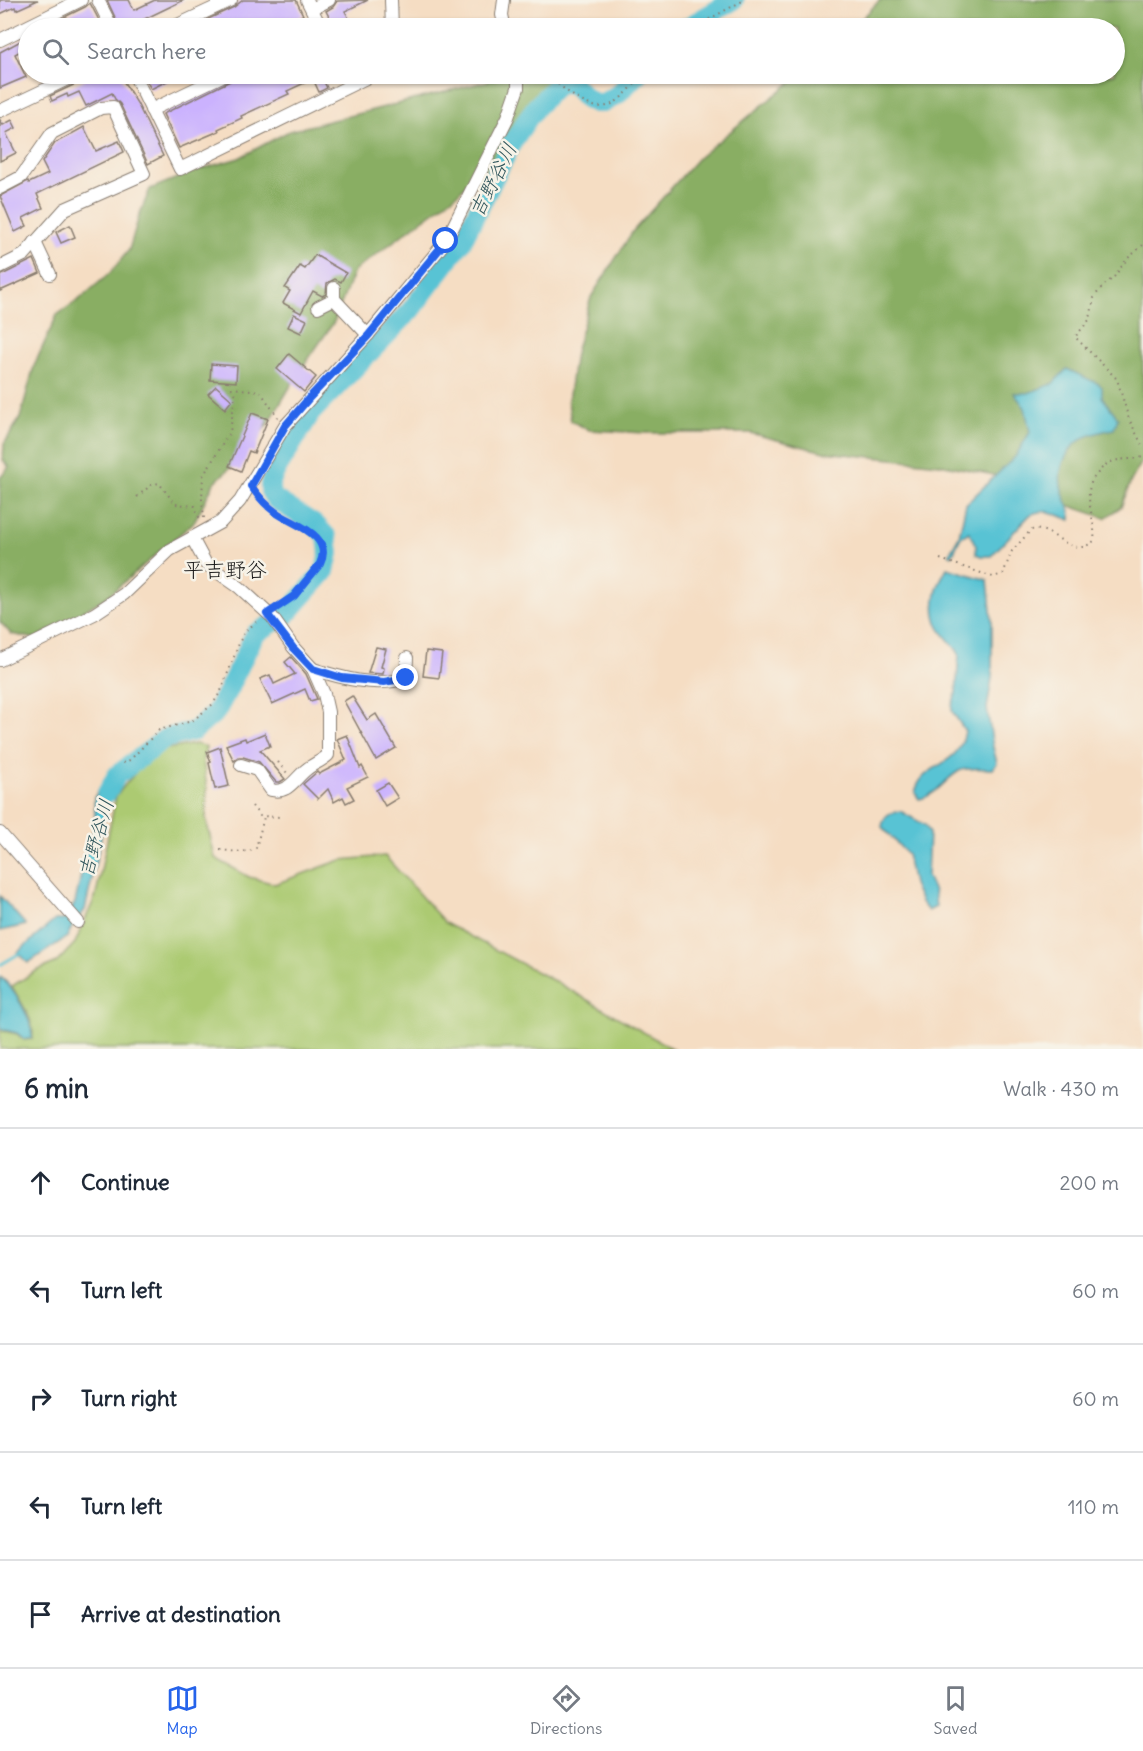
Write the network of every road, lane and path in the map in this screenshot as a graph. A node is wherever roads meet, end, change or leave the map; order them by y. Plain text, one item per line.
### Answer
1 (81, 0) edge
2 (98, 0) edge
3 (231, 0) edge
4 (329, 0) edge
5 (391, 0) edge
6 (504, 0) edge
7 (744, 0) edge
8 (309, 4) edge
9 (45, 18) edge
10 (107, 18) edge
11 (192, 18) edge
12 (315, 18) edge
13 (392, 18) edge
14 (503, 18) edge
15 (711, 18) edge
16 (18, 31) edge
17 (0, 40) edge
18 (57, 84) edge
19 (139, 84) edge
20 (205, 84) edge
21 (352, 84) edge
22 (518, 84) edge
23 (558, 84) edge
24 (635, 84) edge
25 (348, 86) joint
26 (151, 110) junction
27 (0, 111) edge
28 (0, 188) edge
29 (35, 242) junction
30 (1143, 245) edge
31 (0, 267) edge
32 (50, 274) dead end
33 (318, 307) dead end
34 (368, 336) junction
35 (231, 388) dead end
36 (236, 389) junction
37 (285, 426) junction
38 (1143, 447) edge
39 (1143, 457) edge
40 (251, 486) junction
41 (137, 497) dead end
42 (192, 538) junction
43 (940, 559) dead end
44 (272, 618) junction
45 (407, 658) dead end
46 (0, 660) edge
47 (313, 669) junction
48 (278, 762) dead end
49 (123, 764) dead end
50 (241, 765) dead end
51 (295, 782) junction
52 (252, 806) dead end
53 (264, 816) junction
54 (280, 817) dead end
55 (0, 833) edge
56 (220, 850) dead end
57 (78, 922) dead end

1 - 9 street
2 - 10 street
3 - 11 street
4 - 8 street
5 - 13 street
6 - 14 street
7 - 15 path
8 - 12 street
16 - 17 street
18 - 27 street
19 - 26 street
20 - 26 street
21 - 25 street
22 - 34 street
23 - 24 path
25 - 26 street
28 - 29 street
29 - 31 street
29 - 32 street
30 - 38 path
33 - 34 street
34 - 37 street
35 - 36 path
36 - 37 path
36 - 41 path
37 - 40 street
39 - 43 path
40 - 42 street
40 - 44 path
42 - 44 street
42 - 46 street
44 - 47 street
44 - 49 path
45 - 47 street
47 - 51 street
48 - 51 path
50 - 51 street
52 - 53 path
53 - 54 path
53 - 56 path
55 - 57 street

